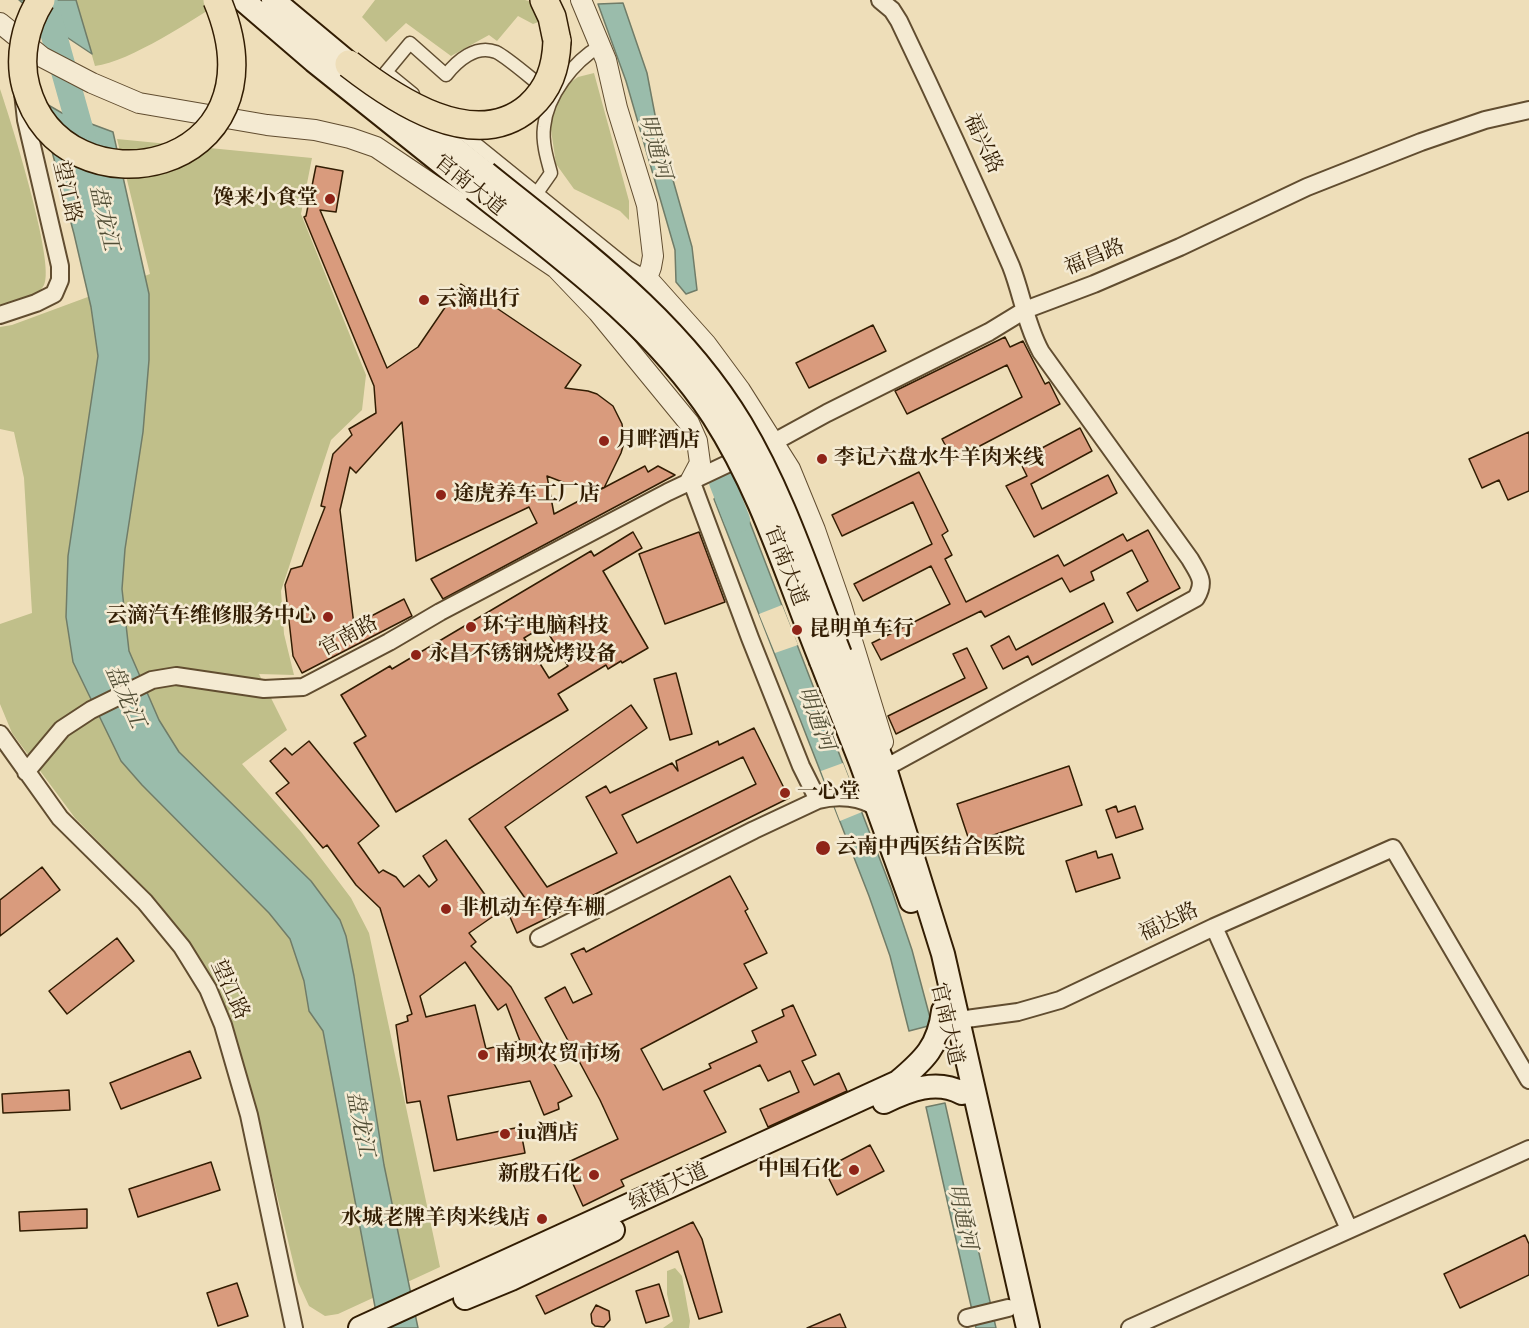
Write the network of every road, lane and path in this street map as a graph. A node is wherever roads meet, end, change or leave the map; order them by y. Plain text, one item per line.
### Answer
1 (41, 0) edge
2 (217, 0) edge
3 (243, 0) edge
4 (273, 0) edge
5 (544, 0) edge
6 (581, 0) edge
7 (885, 1) edge
8 (0, 23) edge
9 (24, 43) junction
10 (600, 46) junction
11 (349, 64) junction
12 (554, 96) junction
13 (1529, 110) edge
14 (537, 194) junction
15 (647, 278) junction
16 (1025, 310) junction
17 (598, 312) junction
18 (0, 315) edge
19 (774, 442) junction
20 (691, 480) junction
21 (830, 657) junction
22 (0, 734) edge
23 (885, 768) junction
24 (26, 772) junction
25 (823, 798) junction
26 (870, 804) junction
27 (1214, 927) junction
28 (539, 938) dead end
29 (951, 1016) junction
30 (1529, 1080) edge
31 (962, 1093) junction
32 (1529, 1149) edge
33 (1349, 1229) junction
34 (450, 1296) junction
35 (967, 1318) dead end
36 (1010, 1318) edge
37 (294, 1328) edge
38 (360, 1328) edge
39 (397, 1328) edge
40 (1028, 1328) edge
41 (1130, 1328) edge

1 - 2 highway, bridge
3 - 21 main road, 官南大道, bridge
4 - 11 main road, 官南大道
5 - 11 highway, bridge
6 - 10 street
7 - 16 street, 福兴路
8 - 9 street
9 - 17 street
9 - 18 street, 望江路
10 - 12 street
10 - 15 street
11 - 21 main road, 官南大道, bridge
12 - 14 street
12 - 14 street
13 - 16 street, 福昌路
14 - 15 street
15 - 17 street
15 - 19 street
16 - 19 street, 福昌路
16 - 23 street, 福兴路
17 - 20 street
19 - 20 street, 福昌路
19 - 23 street
20 - 24 street, 官南路
20 - 25 street
21 - 23 main road, 官南大道
21 - 26 main road, 官南大道
22 - 24 street, 望江路
23 - 29 main road, 官南大道
24 - 37 street, 望江路
25 - 26 street
25 - 28 street
26 - 29 main road, 官南大道
27 - 29 street, 福达路
27 - 30 street, 福达路
27 - 33 street
29 - 31 main road, 官南大道
29 - 34 main road, 绿茵大道
29 - 40 main road, 官南大道
31 - 34 main road, 绿茵大道
31 - 36 main road, 官南大道
32 - 33 street
33 - 41 street
34 - 38 main road, 绿茵大道
34 - 39 main road, 绿茵大道
35 - 36 street

